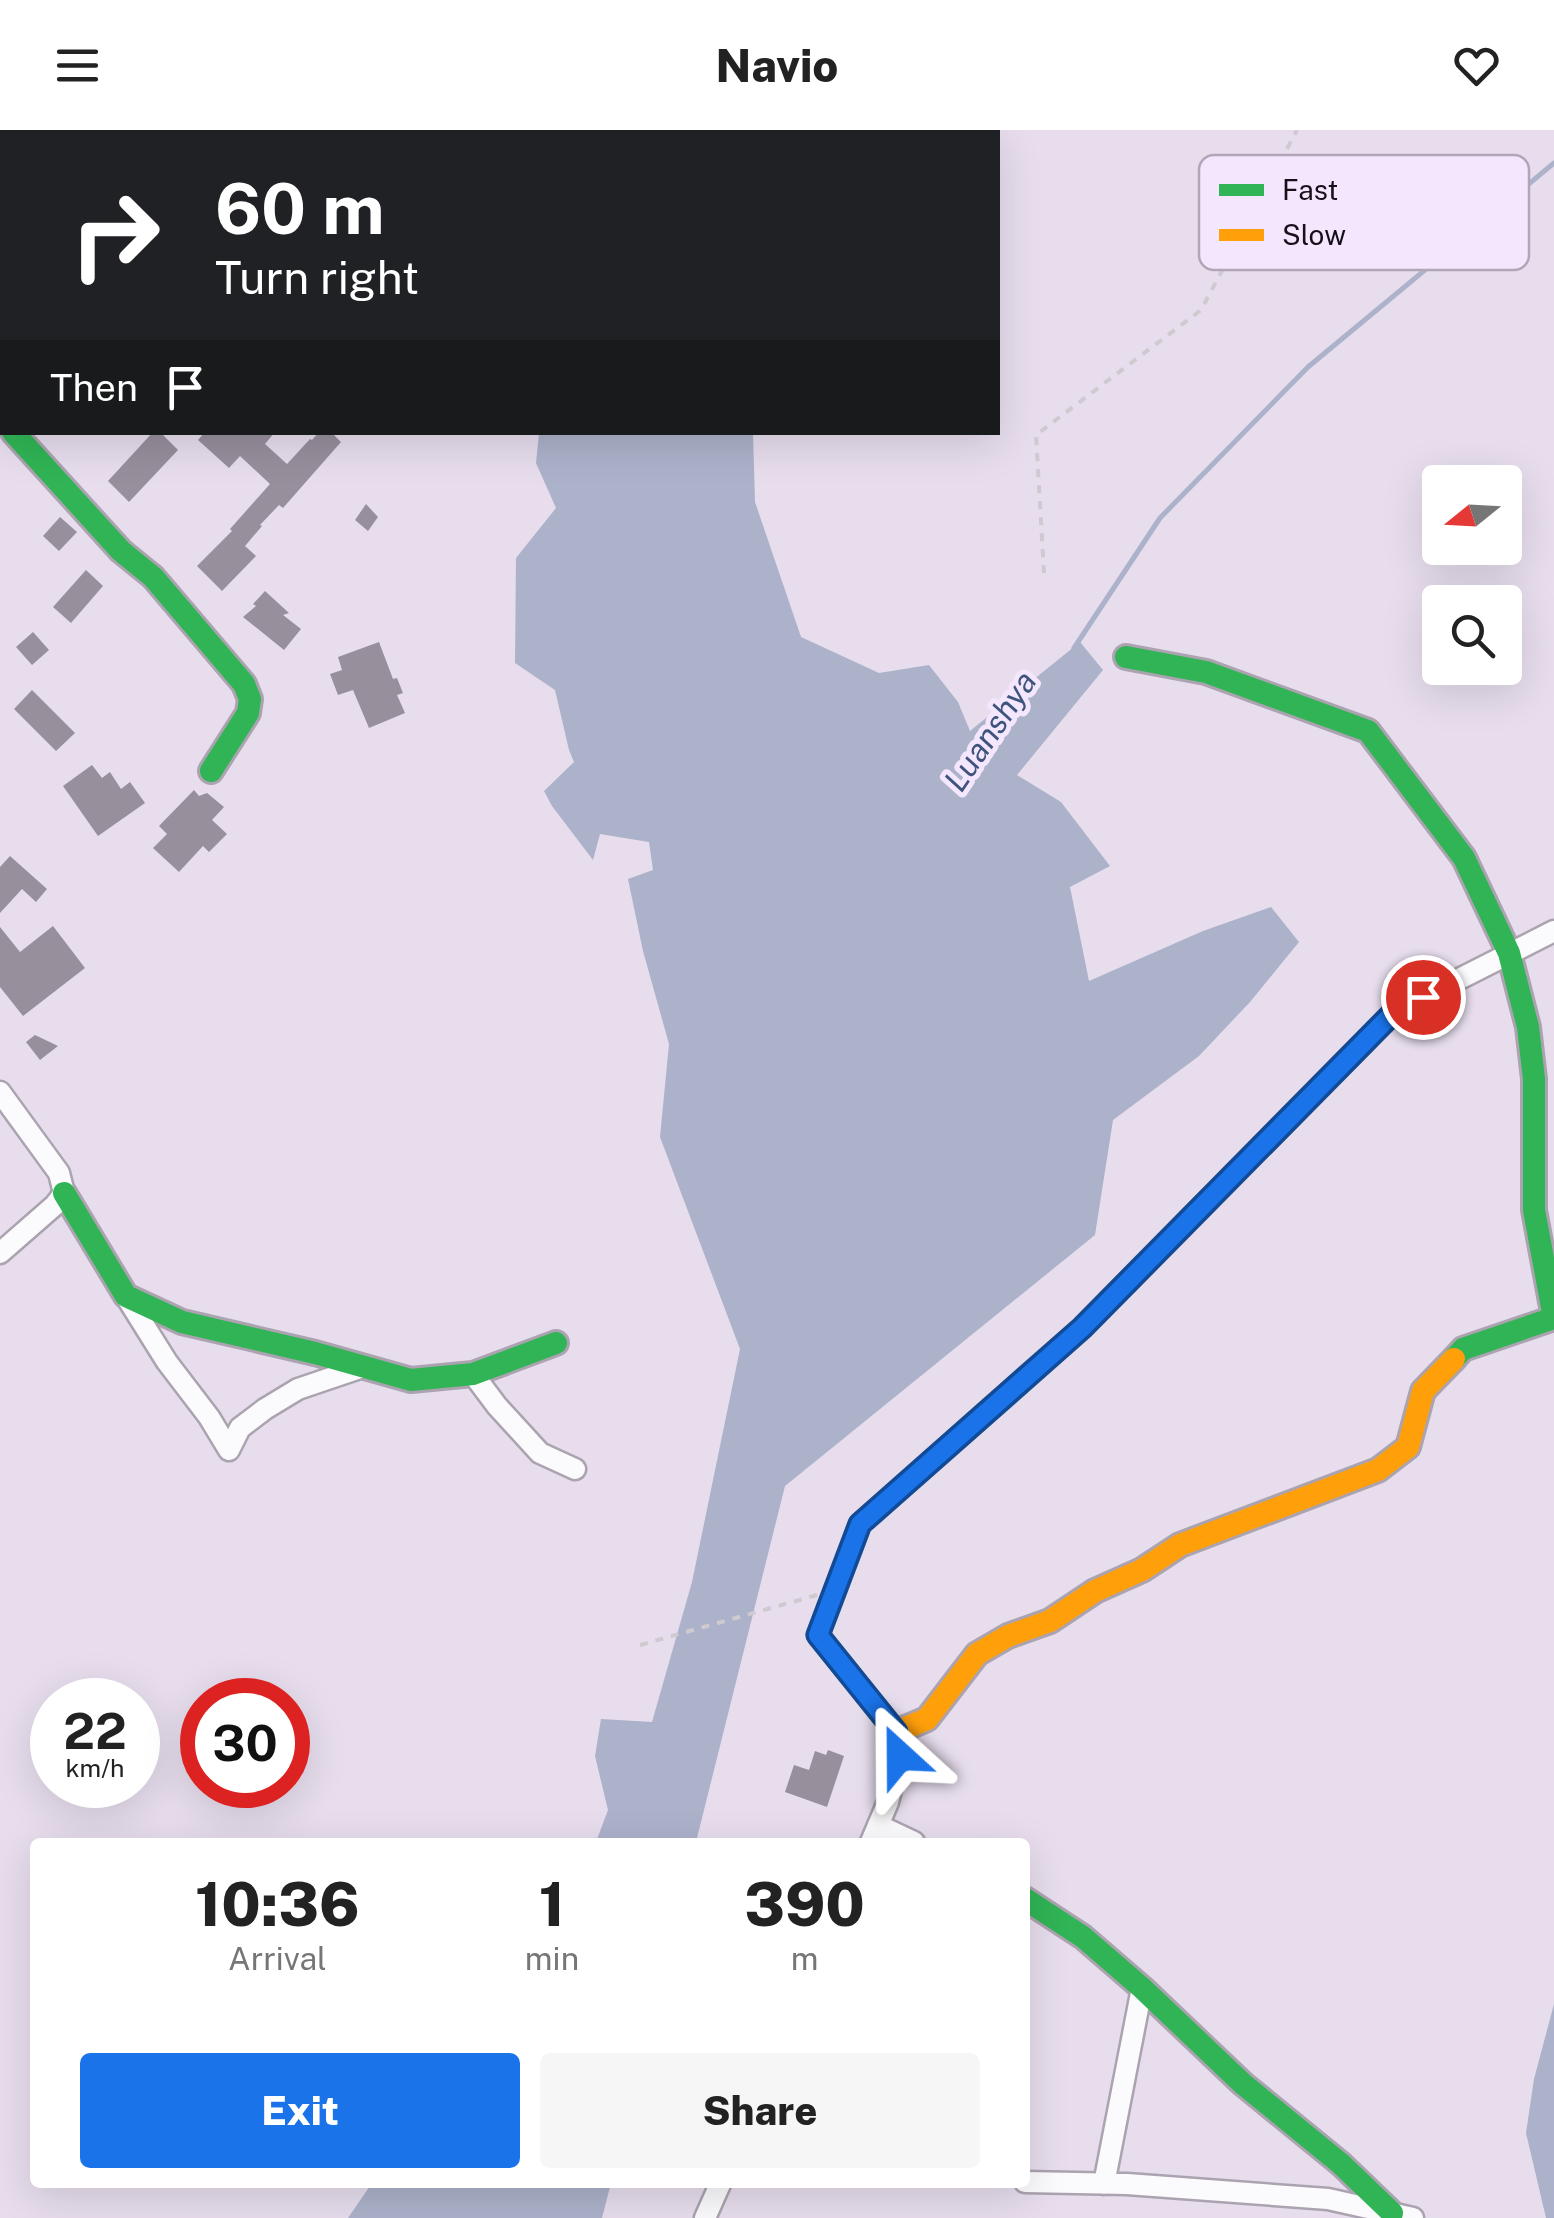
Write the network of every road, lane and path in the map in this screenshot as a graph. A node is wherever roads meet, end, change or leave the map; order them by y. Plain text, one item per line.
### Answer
1 (1297, 130) edge
2 (1284, 155) edge
3 (1222, 270) edge
4 (17, 435) edge
5 (1044, 574) dead end
6 (1126, 657) dead end
7 (211, 771) dead end
8 (1554, 931) edge
9 (1509, 953) junction
10 (0, 1092) edge
11 (64, 1193) junction
12 (0, 1253) edge
13 (126, 1296) junction
14 (556, 1343) dead end
15 (363, 1367) junction
16 (473, 1374) junction
17 (575, 1469) dead end
18 (856, 1584) dead end
19 (640, 1646) dead end
20 (896, 1732) junction
21 (875, 1834) edge
22 (1030, 1902) edge
23 (1142, 1988) junction
24 (1030, 2182) edge
25 (1104, 2184) junction
26 (718, 2188) edge
27 (1402, 2216) edge
28 (705, 2218) edge

1 - 2 path
3 - 5 path
4 - 7 street
6 - 9 street
8 - 9 street
9 - 20 street
9 - 20 street
10 - 11 street
11 - 12 street
11 - 13 street
13 - 15 street
13 - 15 street
14 - 16 street
15 - 16 street
16 - 17 street
18 - 19 path, bridge
20 - 21 street
22 - 23 street
23 - 25 street
23 - 27 street
24 - 25 street
25 - 27 street
26 - 28 street

